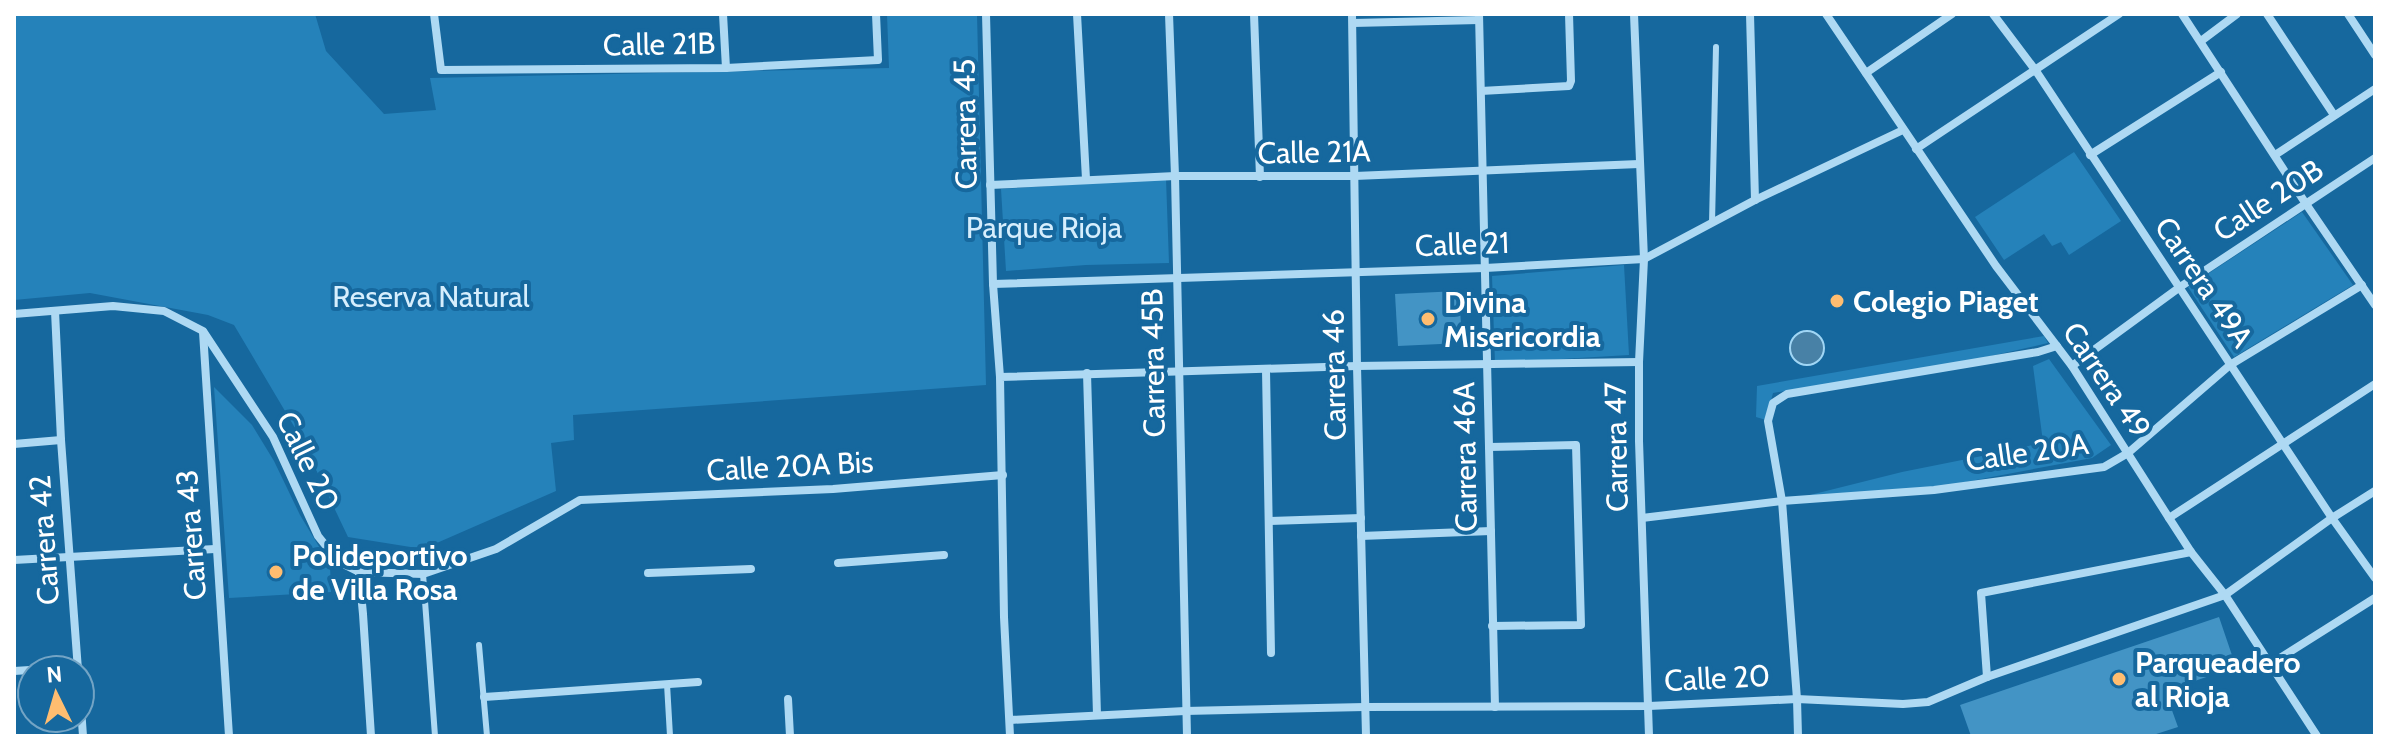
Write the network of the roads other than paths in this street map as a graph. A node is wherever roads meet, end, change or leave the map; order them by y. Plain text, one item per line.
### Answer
1 (434, 14) edge
2 (723, 14) edge
3 (876, 14) edge
4 (986, 14) edge
5 (1077, 14) edge
6 (1169, 14) edge
7 (1254, 14) edge
8 (1569, 14) edge
9 (1634, 14) edge
10 (1750, 14) edge
11 (1826, 14) edge
12 (1952, 14) edge
13 (1993, 14) edge
14 (2119, 14) edge
15 (2182, 14) edge
16 (2237, 14) edge
17 (2267, 14) edge
18 (2348, 14) edge
19 (1479, 17) edge
20 (1353, 18) edge
21 (2201, 41) junction
22 (1716, 47) dead end
23 (2375, 55) edge
24 (726, 68) junction
25 (2036, 71) junction
26 (2221, 72) junction
27 (1866, 73) junction
28 (2375, 89) edge
29 (1481, 91) junction
30 (2334, 115) junction
31 (1903, 130) junction
32 (1916, 149) junction
33 (2090, 155) junction
34 (2275, 155) junction
35 (2375, 158) edge
36 (1639, 164) junction
37 (1483, 171) junction
38 (1175, 176) junction
39 (1355, 176) junction
40 (1260, 177) junction
41 (1086, 179) junction
42 (990, 185) junction
43 (1755, 200) junction
44 (2306, 204) junction
45 (1712, 223) junction
46 (1644, 259) junction
47 (1485, 268) junction
48 (1357, 272) junction
49 (1175, 279) junction
50 (993, 284) junction
51 (2362, 285) junction
52 (2180, 287) junction
53 (2375, 305) edge
54 (55, 311) junction
55 (14, 314) edge
56 (203, 331) junction
57 (2057, 346) junction
58 (1639, 362) junction
59 (1488, 364) junction
60 (2230, 365) junction
61 (1357, 366) junction
62 (2072, 366) junction
63 (1266, 370) junction
64 (1177, 371) junction
65 (1087, 373) junction
66 (1000, 377) junction
67 (2375, 384) edge
68 (61, 440) junction
69 (14, 444) edge
70 (2283, 444) junction
71 (1489, 447) junction
72 (2128, 453) junction
73 (1003, 475) junction
74 (2375, 491) edge
75 (1782, 501) junction
76 (1361, 518) junction
77 (1642, 518) junction
78 (2169, 518) junction
79 (2332, 518) junction
80 (1269, 521) junction
81 (1491, 531) junction
82 (1361, 536) junction
83 (215, 549) junction
84 (2191, 552) junction
85 (944, 555) dead end
86 (69, 556) junction
87 (14, 560) edge
88 (838, 563) dead end
89 (751, 569) dead end
90 (359, 572) junction
91 (648, 573) dead end
92 (423, 574) junction
93 (2375, 578) edge
94 (2225, 595) junction
95 (2375, 598) edge
96 (1492, 626) junction
97 (479, 645) dead end
98 (1271, 653) dead end
99 (77, 654) edge
100 (2269, 665) junction
101 (1987, 677) junction
102 (698, 682) dead end
103 (667, 684) junction
104 (484, 697) junction
105 (788, 699) dead end
106 (1797, 699) junction
107 (1649, 706) junction
108 (1365, 707) junction
109 (1495, 707) junction
110 (1185, 711) junction
111 (1097, 715) junction
112 (1010, 720) junction
113 (229, 736) edge
114 (371, 736) edge
115 (435, 736) edge
116 (487, 736) edge
117 (670, 736) edge
118 (790, 736) edge
119 (1010, 736) edge
120 (1187, 736) edge
121 (1366, 736) edge
122 (1649, 736) edge
123 (1798, 736) edge
124 (2317, 736) edge

1 - 24 street, Calle 21B
2 - 24 street
3 - 24 street, Calle 21B
4 - 42 street, Carrera 45
5 - 41 street
6 - 38 street, Carrera 45B
7 - 40 street
8 - 29 street
9 - 36 street, Carrera 47
10 - 43 street
11 - 27 street, Carrera 49
12 - 27 street
13 - 25 street, Carrera 49A
14 - 25 street
15 - 21 street
16 - 21 street
17 - 30 street
18 - 23 street
19 - 20 street
19 - 29 street, Carrera 46A
20 - 39 street, Carrera 46
21 - 26 street
22 - 45 lane
25 - 32 street
25 - 33 street, Carrera 49A
26 - 33 street
26 - 34 street
27 - 31 street, Carrera 49
28 - 30 street
29 - 37 street, Carrera 46A
30 - 34 street
31 - 32 street, Carrera 49
31 - 43 street, Calle 21
32 - 57 street, Carrera 49
33 - 52 street, Carrera 49A
34 - 44 street
35 - 44 street, Calle 20B
36 - 37 street, Calle 21A
36 - 46 street, Carrera 47
37 - 39 street, Calle 21A
37 - 47 street, Carrera 46A
38 - 40 street, Calle 21A
38 - 41 street, Calle 21A
38 - 49 street, Carrera 45B
39 - 40 street, Calle 21A
39 - 48 street, Carrera 46
41 - 42 street, Calle 21A
42 - 50 street, Carrera 45
43 - 45 street, Calle 21
44 - 51 street
44 - 52 street, Calle 20B
45 - 46 street, Calle 21
46 - 47 street, Calle 21
46 - 58 street, Carrera 47
47 - 48 street, Calle 21
47 - 59 street, Carrera 46A
48 - 49 street, Calle 21
48 - 61 street, Carrera 46
49 - 50 street, Calle 21
49 - 64 street, Carrera 45B
50 - 66 street, Carrera 45
51 - 53 street
51 - 60 street, Calle 20A
52 - 60 street, Carrera 49A
52 - 62 street, Calle 20B
54 - 55 street
54 - 56 street, Calle 20
54 - 68 street, Carrera 42
56 - 83 street, Carrera 43
56 - 90 street, Calle 20
57 - 62 street, Carrera 49
57 - 75 street
58 - 59 street
58 - 77 street, Carrera 47
59 - 61 street
59 - 71 street, Carrera 46A
60 - 70 street, Carrera 49A
60 - 72 street, Calle 20A
61 - 63 street
61 - 76 street, Carrera 46
62 - 72 street, Carrera 49
63 - 64 street
63 - 80 street
64 - 65 street
64 - 110 street, Carrera 45B
65 - 66 street
65 - 111 street
66 - 73 street
67 - 70 street
68 - 69 street
68 - 86 street, Carrera 42
70 - 78 street
70 - 79 street, Carrera 49A
71 - 81 street, Carrera 46A
71 - 96 street
72 - 75 street, Calle 20A
72 - 78 street, Carrera 49
73 - 92 street, Calle 20A Bis
73 - 112 street
74 - 79 street, Calle 20
75 - 77 street, Calle 20A
75 - 106 street
76 - 80 street
76 - 82 street, Carrera 46
77 - 107 street, Carrera 47
78 - 84 street, Carrera 49
79 - 93 street, Carrera 49A
79 - 94 street, Calle 20
80 - 98 street
81 - 82 street
81 - 96 street, Carrera 46A
82 - 108 street, Carrera 46
83 - 86 street
83 - 113 street, Carrera 43
84 - 94 street, Carrera 49
84 - 101 street
85 - 88 street
86 - 87 street
86 - 99 street, Carrera 42
89 - 91 street
90 - 92 street
90 - 114 street
92 - 115 lane
94 - 100 street, Carrera 49
94 - 101 street, Calle 20
95 - 100 street
96 - 109 street, Carrera 46A
97 - 104 lane
100 - 124 street, Carrera 49
101 - 106 street, Calle 20
102 - 103 street
103 - 104 street
103 - 117 lane
104 - 116 lane
105 - 118 street
106 - 107 street, Calle 20
106 - 123 street
107 - 109 street, Calle 20
107 - 122 street, Carrera 47
108 - 109 street, Calle 20
108 - 110 street, Calle 20
108 - 121 street, Carrera 46
110 - 111 street, Calle 20
110 - 120 street, Carrera 45B
111 - 112 street, Calle 20
112 - 119 street

